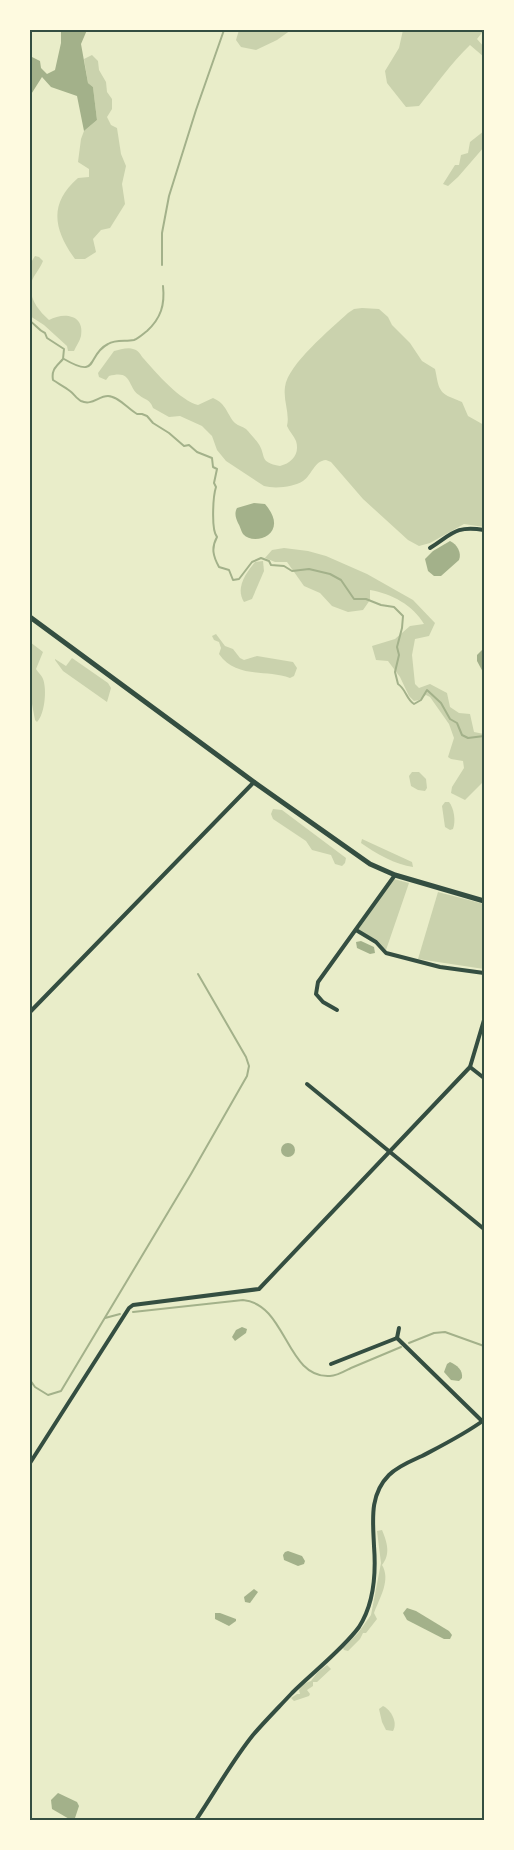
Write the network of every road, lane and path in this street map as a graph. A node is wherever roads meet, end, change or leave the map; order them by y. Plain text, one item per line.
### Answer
1 (484, 530) edge
2 (430, 548) dead end
3 (30, 617) edge
4 (254, 782) junction
5 (395, 875) junction
6 (484, 901) edge
7 (356, 930) junction
8 (484, 973) edge
9 (337, 1010) dead end
10 (30, 1012) edge
11 (484, 1020) edge
12 (470, 1067) junction
13 (484, 1078) edge
14 (307, 1084) dead end
15 (390, 1151) junction
16 (484, 1229) edge
17 (399, 1328) dead end
18 (396, 1338) junction
19 (331, 1364) dead end
20 (483, 1421) edge
21 (30, 1463) edge
22 (196, 1820) edge

1 - 2 street
3 - 4 main road
4 - 5 main road
4 - 10 street
5 - 6 main road
5 - 7 street
7 - 8 street
7 - 9 street
11 - 12 street
12 - 13 street
12 - 15 street
14 - 15 street
15 - 16 street
15 - 21 street
17 - 18 street
18 - 19 street
18 - 20 street
20 - 22 street

